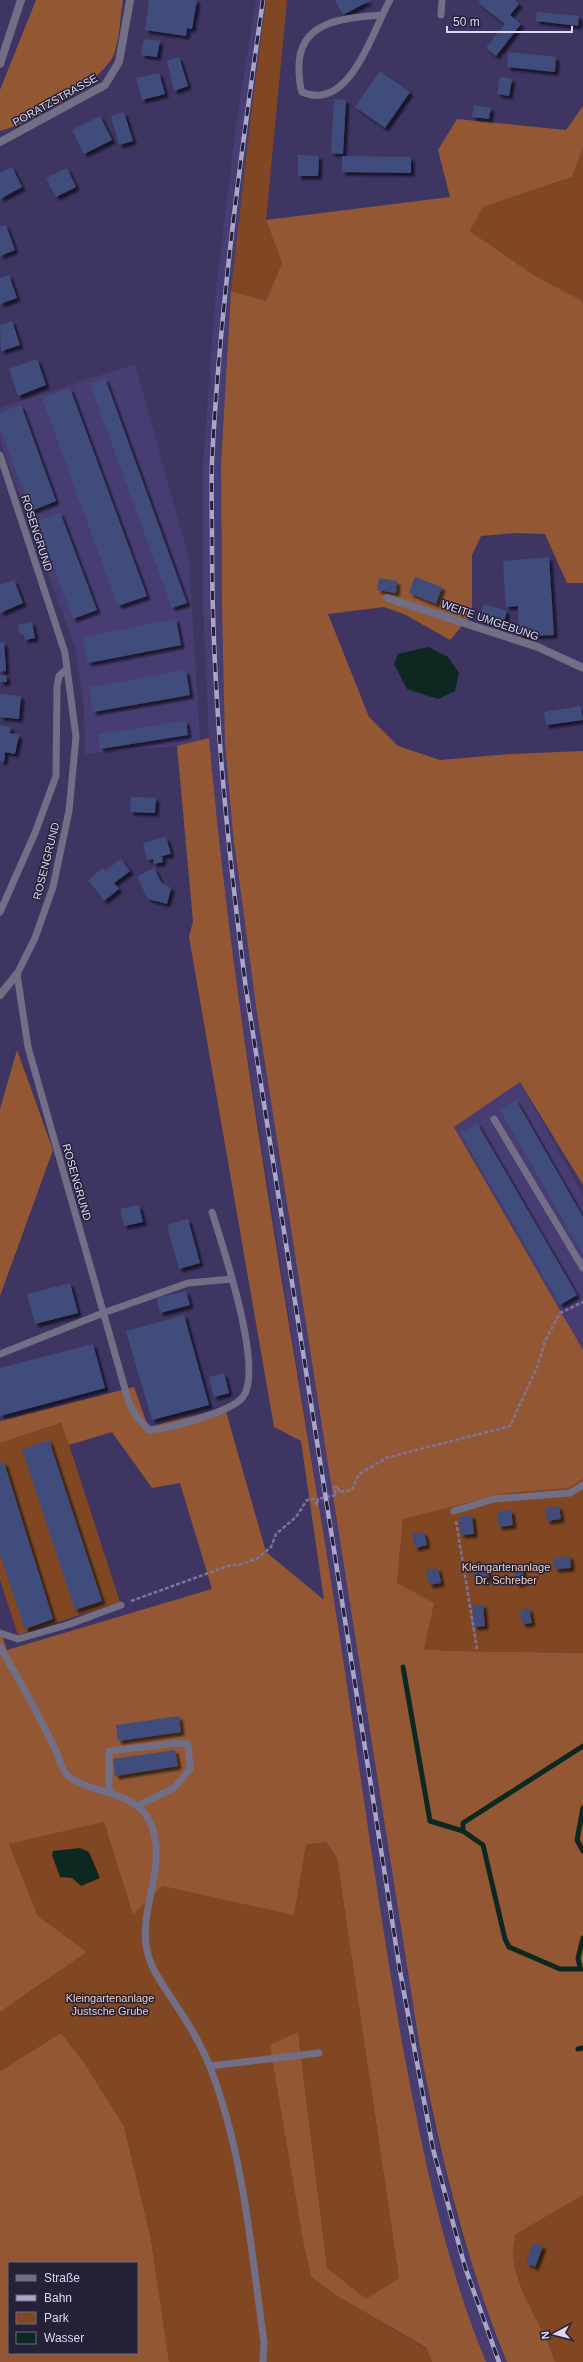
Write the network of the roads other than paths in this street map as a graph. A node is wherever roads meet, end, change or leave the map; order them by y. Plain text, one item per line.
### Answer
1 (22, 0) edge
2 (130, 0) edge
3 (390, 0) edge
4 (442, 0) edge
5 (382, 15) junction
6 (441, 15) dead end
7 (0, 64) edge
8 (0, 142) edge
9 (0, 455) edge
10 (387, 598) dead end
11 (583, 668) edge
12 (67, 669) junction
13 (0, 912) edge
14 (17, 974) junction
15 (0, 995) edge
16 (494, 1119) dead end
17 (212, 1212) dead end
18 (583, 1268) edge
19 (232, 1279) junction
20 (103, 1313) junction
21 (0, 1354) edge
22 (583, 1485) edge
23 (454, 1511) road end
24 (121, 1605) road end
25 (0, 1633) edge
26 (0, 1646) edge
27 (108, 1791) junction
28 (138, 1806) junction
29 (320, 2053) dead end
30 (210, 2066) junction
31 (263, 2362) edge

1 - 7 street
2 - 8 street, PORATZSTRASSE
3 - 5 lane
4 - 6 lane
5 - 5 lane
9 - 12 lane, ROSENGRUND
10 - 11 street, WEITE UMGEBUNG
12 - 13 lane
12 - 14 lane, ROSENGRUND
14 - 15 street
14 - 20 lane, ROSENGRUND
16 - 18 lane
17 - 19 lane
19 - 20 lane
19 - 20 lane, ROSENGRUND
20 - 21 lane
22 - 23 lane
24 - 25 lane
26 - 27 lane
27 - 28 lane
27 - 28 lane
28 - 30 lane
29 - 30 lane
30 - 31 lane

